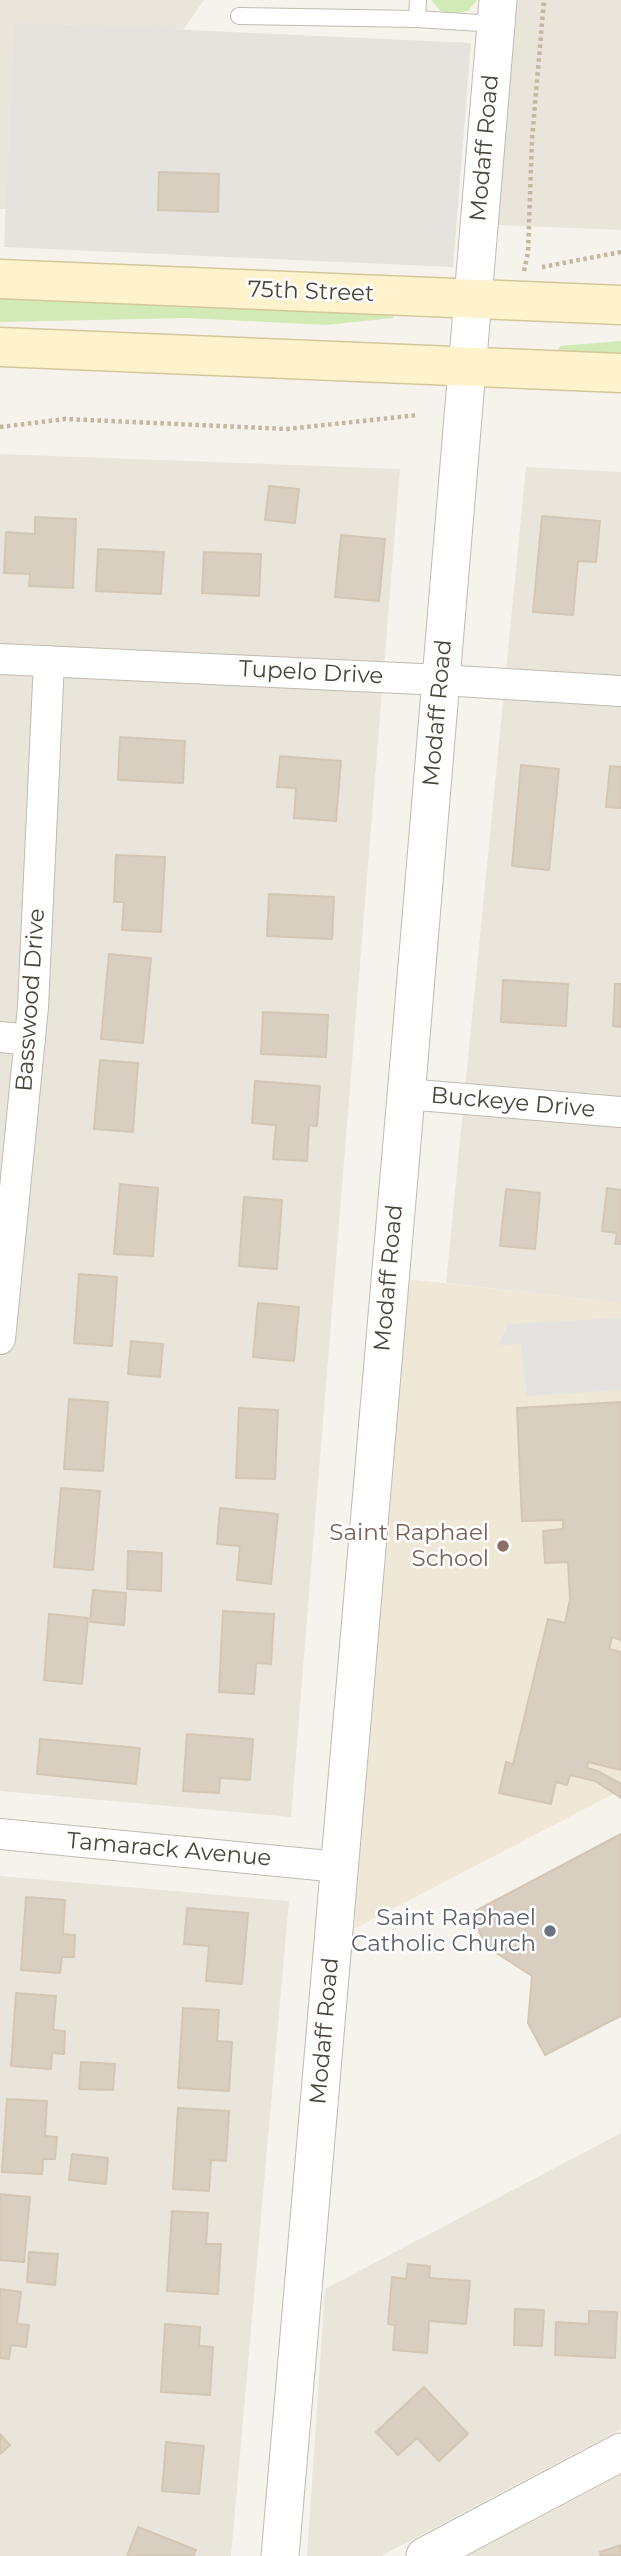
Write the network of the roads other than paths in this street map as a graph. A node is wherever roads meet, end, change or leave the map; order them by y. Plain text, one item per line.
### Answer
1 (418, 0) edge
2 (497, 12) edge
3 (239, 16) dead end
4 (417, 19) junction
5 (0, 279) edge
6 (472, 299) junction
7 (621, 305) edge
8 (0, 347) edge
9 (467, 366) junction
10 (621, 373) edge
11 (0, 659) edge
12 (49, 661) junction
13 (442, 680) junction
14 (621, 691) edge
15 (0, 1037) edge
16 (30, 1040) junction
17 (406, 1094) junction
18 (621, 1112) edge
19 (0, 1339) edge
20 (0, 1834) edge
21 (339, 1867) junction
22 (621, 2452) edge
23 (280, 2556) edge
24 (425, 2556) edge

1 - 4 lane
2 - 4 lane
2 - 6 street, Modaff Road
3 - 4 lane
5 - 6 main road, 75th Street
6 - 7 main road, 75th Street
6 - 9 street, Modaff Road
8 - 9 main road
9 - 10 main road
9 - 13 street, Modaff Road
11 - 12 street, Tupelo Drive
12 - 13 street, Tupelo Drive
12 - 16 street, Basswood Drive
13 - 14 street, Tupelo Drive
13 - 17 street, Modaff Road
15 - 16 street
16 - 19 street, Basswood Drive
17 - 18 street, Buckeye Drive
17 - 21 street, Modaff Road
20 - 21 street, Tamarack Avenue
21 - 23 street, Modaff Road
22 - 24 street

